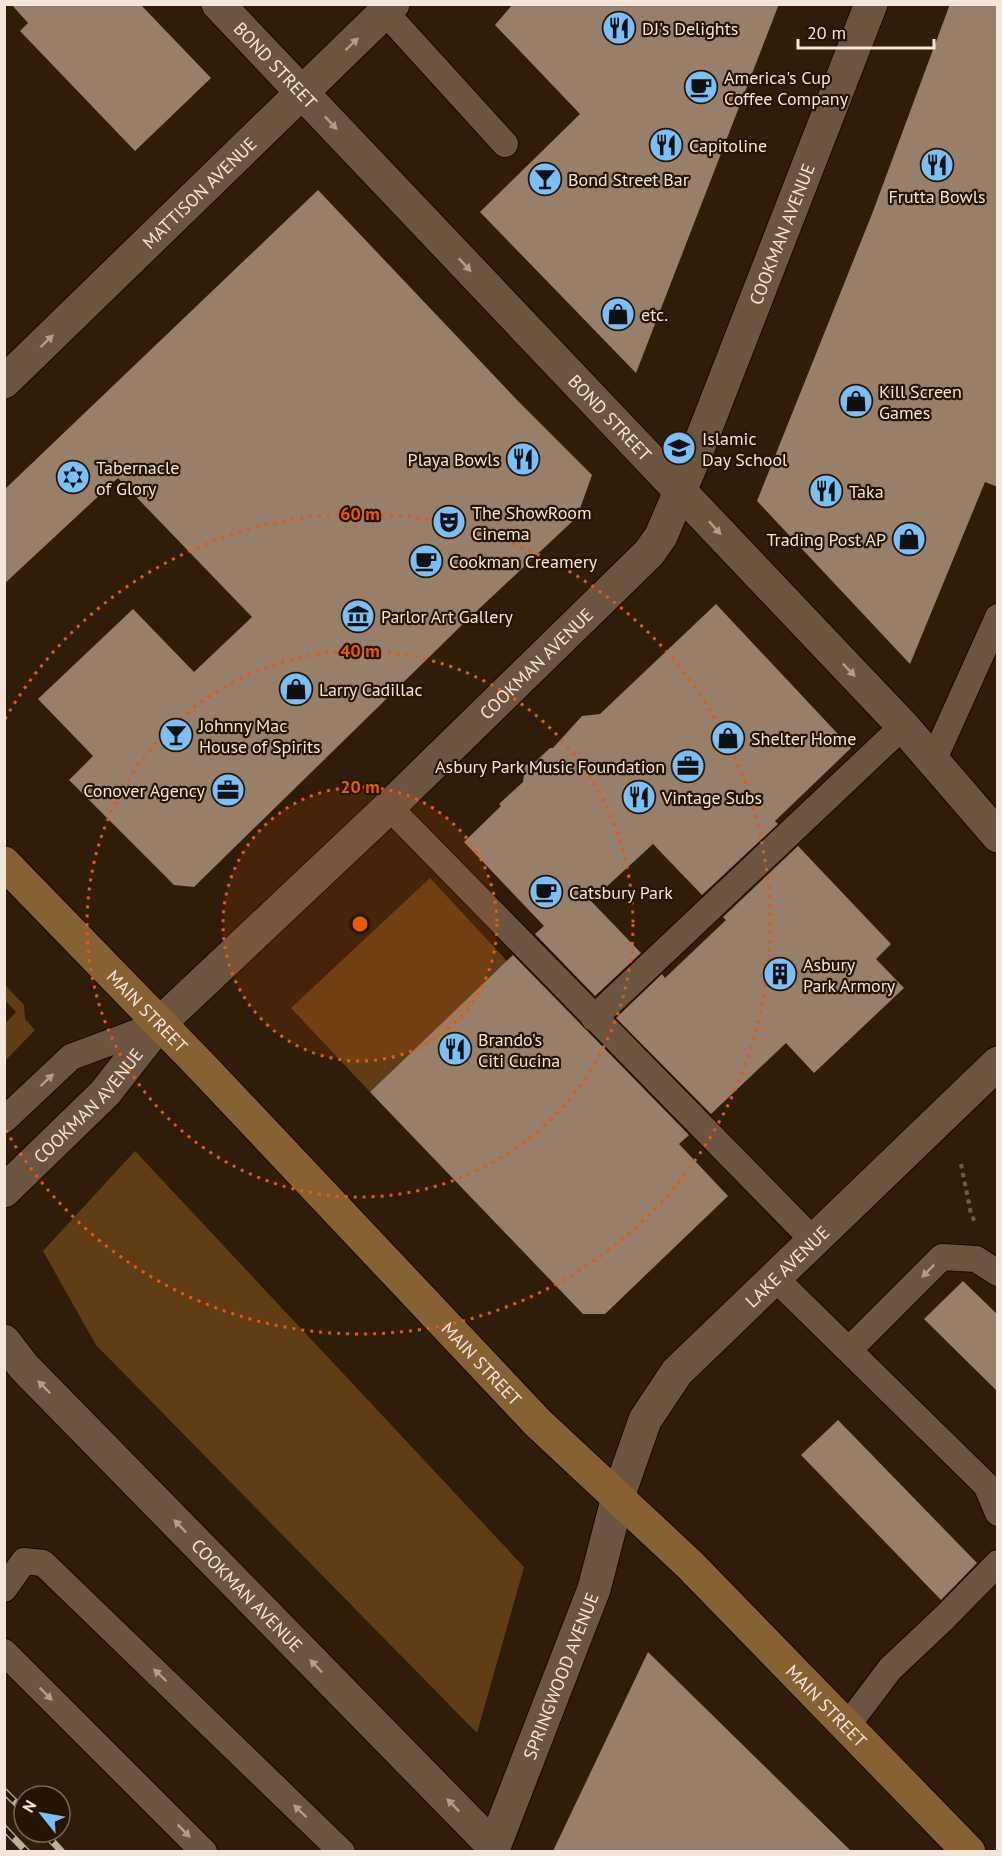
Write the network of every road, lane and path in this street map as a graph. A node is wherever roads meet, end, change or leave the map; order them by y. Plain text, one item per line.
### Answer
1 (218, 4) edge
2 (871, 4) edge
3 (389, 8) edge
4 (302, 92) junction
5 (506, 144) dead end
6 (4, 382) edge
7 (680, 490) junction
8 (998, 617) edge
9 (903, 726) junction
10 (933, 761) junction
11 (389, 807) junction
12 (996, 827) edge
13 (4, 863) edge
14 (594, 1018) junction
15 (159, 1024) junction
16 (998, 1063) edge
17 (4, 1120) edge
18 (4, 1191) edge
19 (814, 1241) junction
20 (998, 1273) edge
21 (775, 1278) junction
22 (4, 1341) edge
23 (849, 1350) junction
24 (992, 1478) edge
25 (618, 1497) junction
26 (998, 1513) edge
27 (998, 1563) edge
28 (4, 1589) edge
29 (4, 1652) edge
30 (847, 1726) junction
31 (493, 1849) edge
32 (204, 1851) edge
33 (342, 1851) edge
34 (969, 1851) edge

1 - 4 street, BOND STREET
2 - 7 street, COOKMAN AVENUE
4 -> 3 street, MATTISON AVENUE
3 - 5 lane
6 -> 4 street, MATTISON AVENUE
4 -> 7 street, BOND STREET
7 -> 9 street, BOND STREET
7 - 11 street, COOKMAN AVENUE
8 - 10 lane
9 - 10 street, BOND STREET
9 - 14 lane
10 - 12 street, BOND STREET
11 - 14 lane
11 - 15 street, COOKMAN AVENUE
13 - 15 main road, MAIN STREET
14 - 19 lane
17 -> 15 lane
15 - 18 street, COOKMAN AVENUE
15 - 25 main road, MAIN STREET
16 - 19 street, LAKE AVENUE
19 - 21 street, LAKE AVENUE
20 -> 23 lane
21 - 23 lane
21 - 25 street, LAKE AVENUE
31 -> 22 street, COOKMAN AVENUE
23 - 24 lane
24 - 26 lane
25 - 30 main road, MAIN STREET
25 - 31 street, SPRINGWOOD AVENUE
27 - 30 lane
33 -> 28 lane
29 -> 32 lane
30 - 34 main road, MAIN STREET

